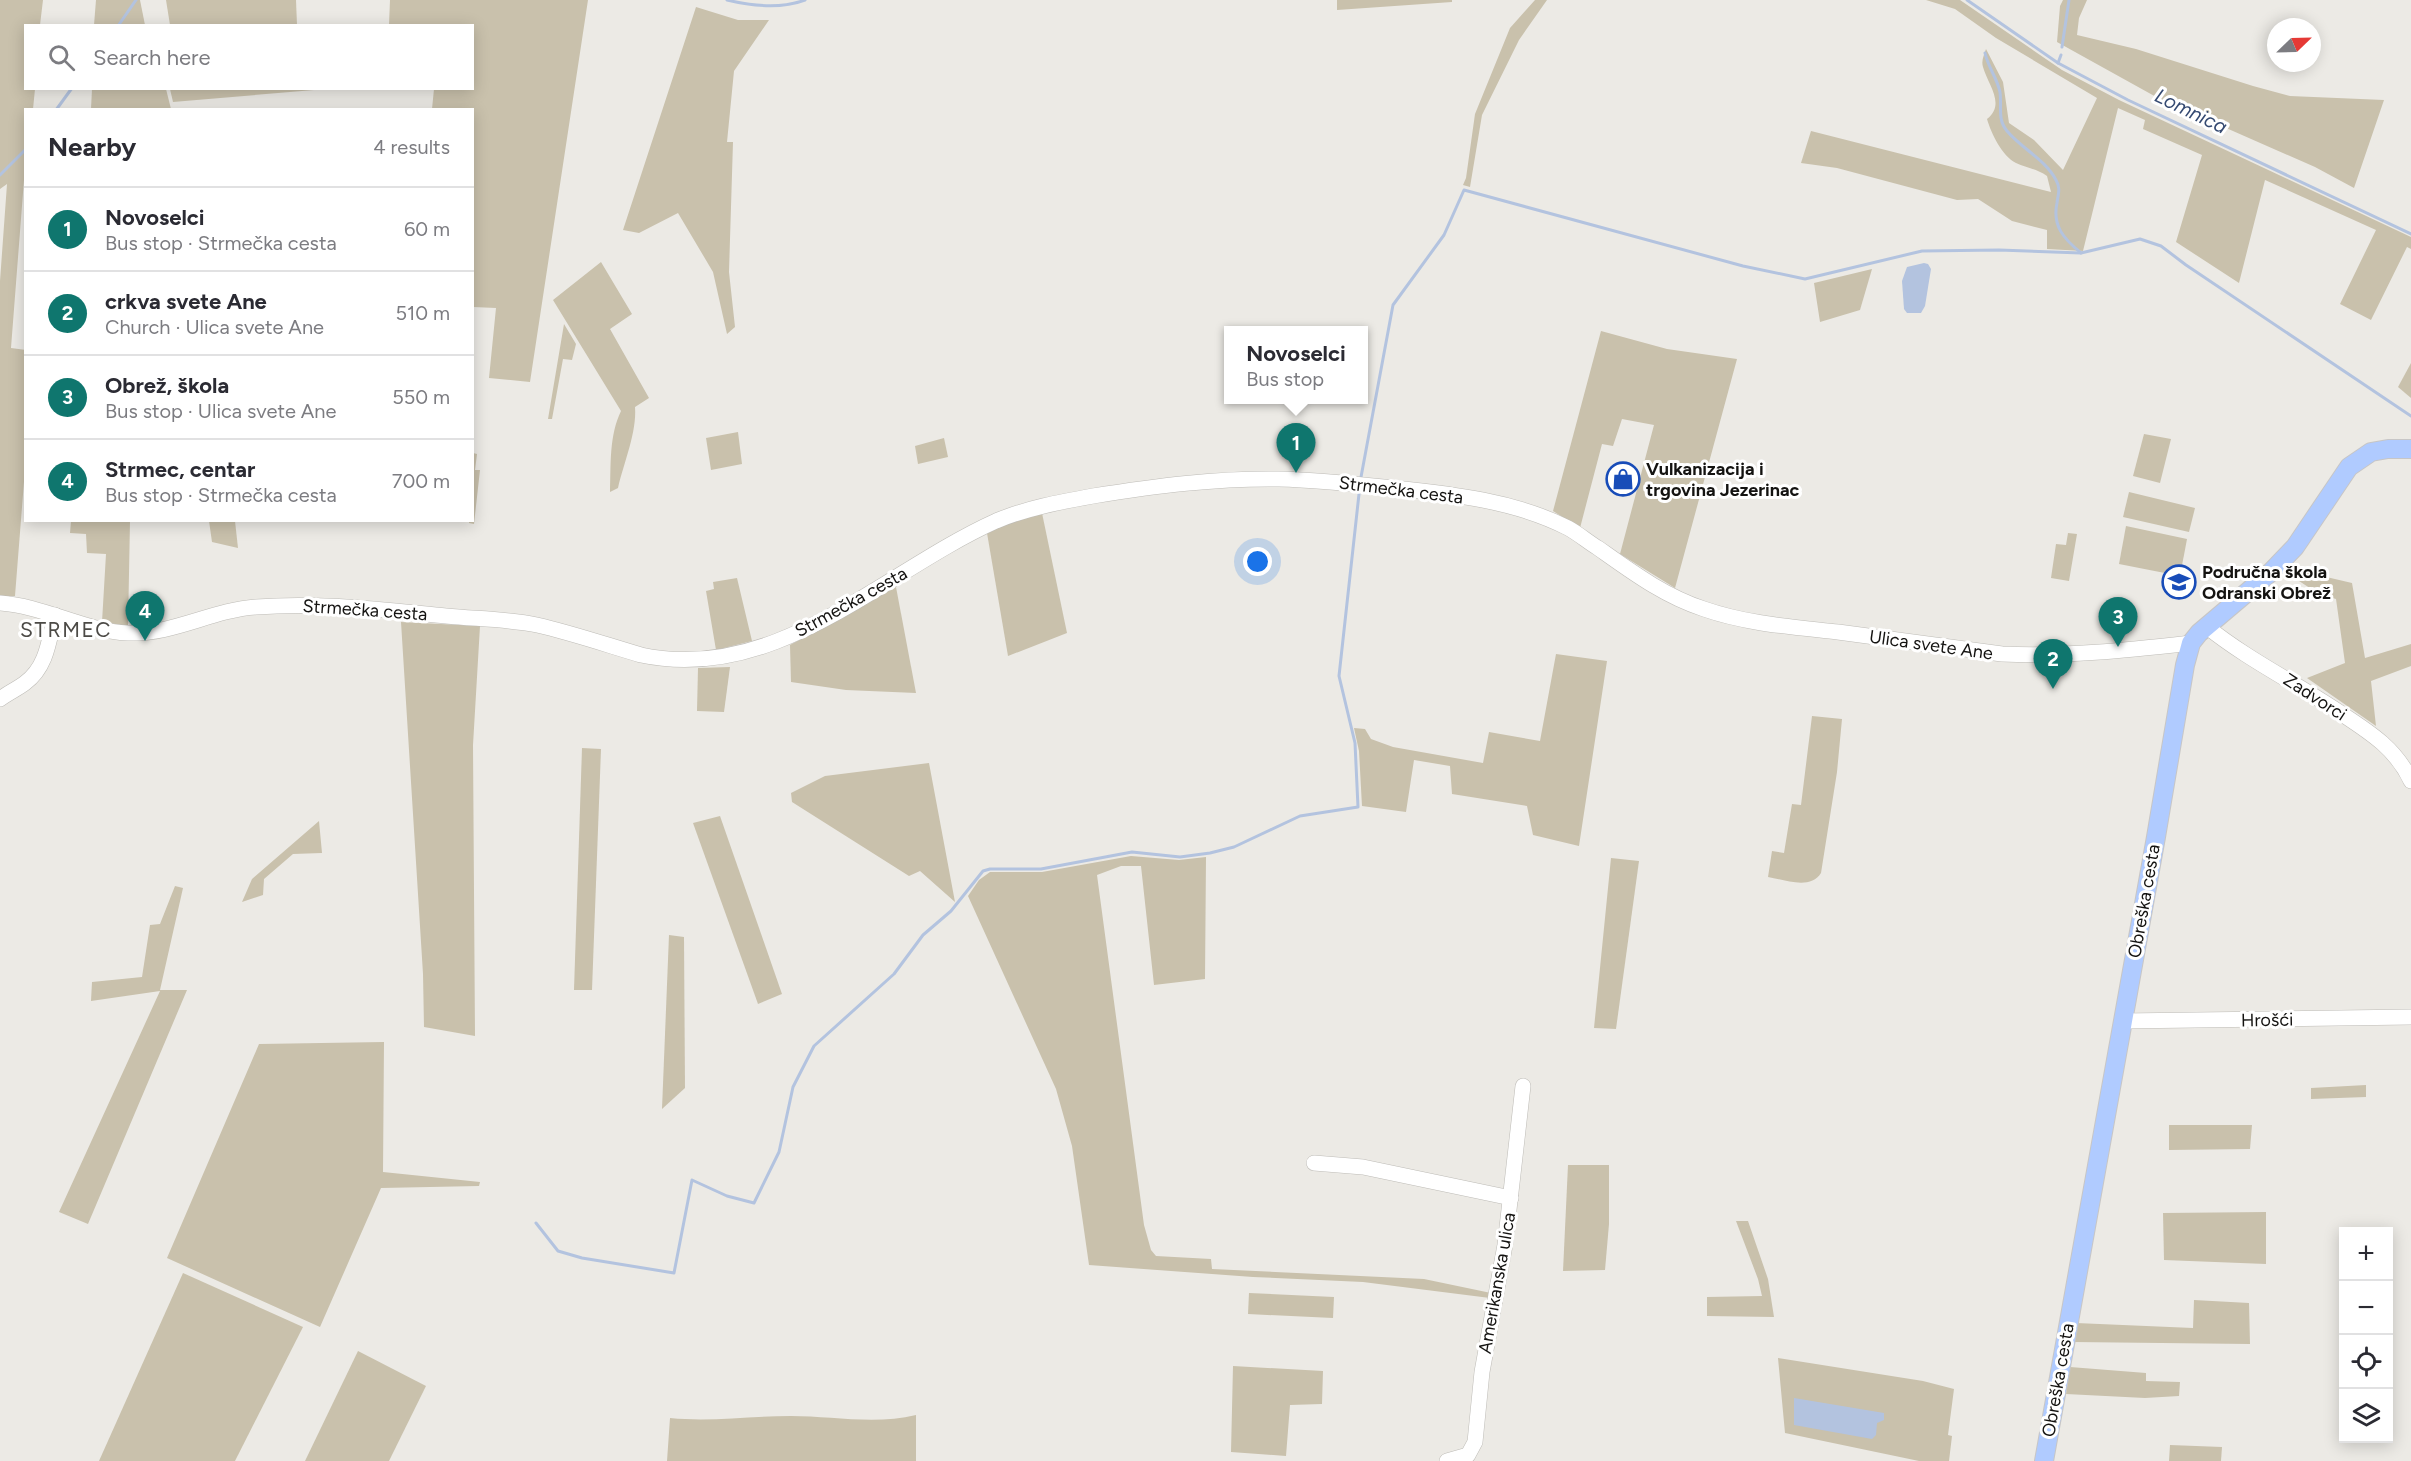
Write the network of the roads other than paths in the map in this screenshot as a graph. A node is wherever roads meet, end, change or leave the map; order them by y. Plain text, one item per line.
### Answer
1 (2411, 449) edge
2 (1676, 598) joint
3 (0, 603) edge
4 (55, 615) junction
5 (2206, 626) junction
6 (2191, 644) junction
7 (0, 699) edge
8 (2411, 781) edge
9 (2411, 1017) edge
10 (2123, 1021) junction
11 (1523, 1086) dead end
12 (1314, 1163) dead end
13 (1511, 1198) junction
14 (1447, 1461) edge
15 (2044, 1461) edge

1 - 5 main road, Obreška cesta
2 - 4 street, Strmečka cesta
2 - 6 street, Ulica svete Ane
3 - 4 street, Strmečka cesta
4 - 7 street
5 - 6 main road, Obreška cesta
5 - 8 street, Zadvorci
6 - 10 main road, Obreška cesta
9 - 10 street, Hrošći
10 - 15 main road, Obreška cesta
11 - 13 street, Amerikanska ulica
12 - 13 street
13 - 14 street, Amerikanska ulica

